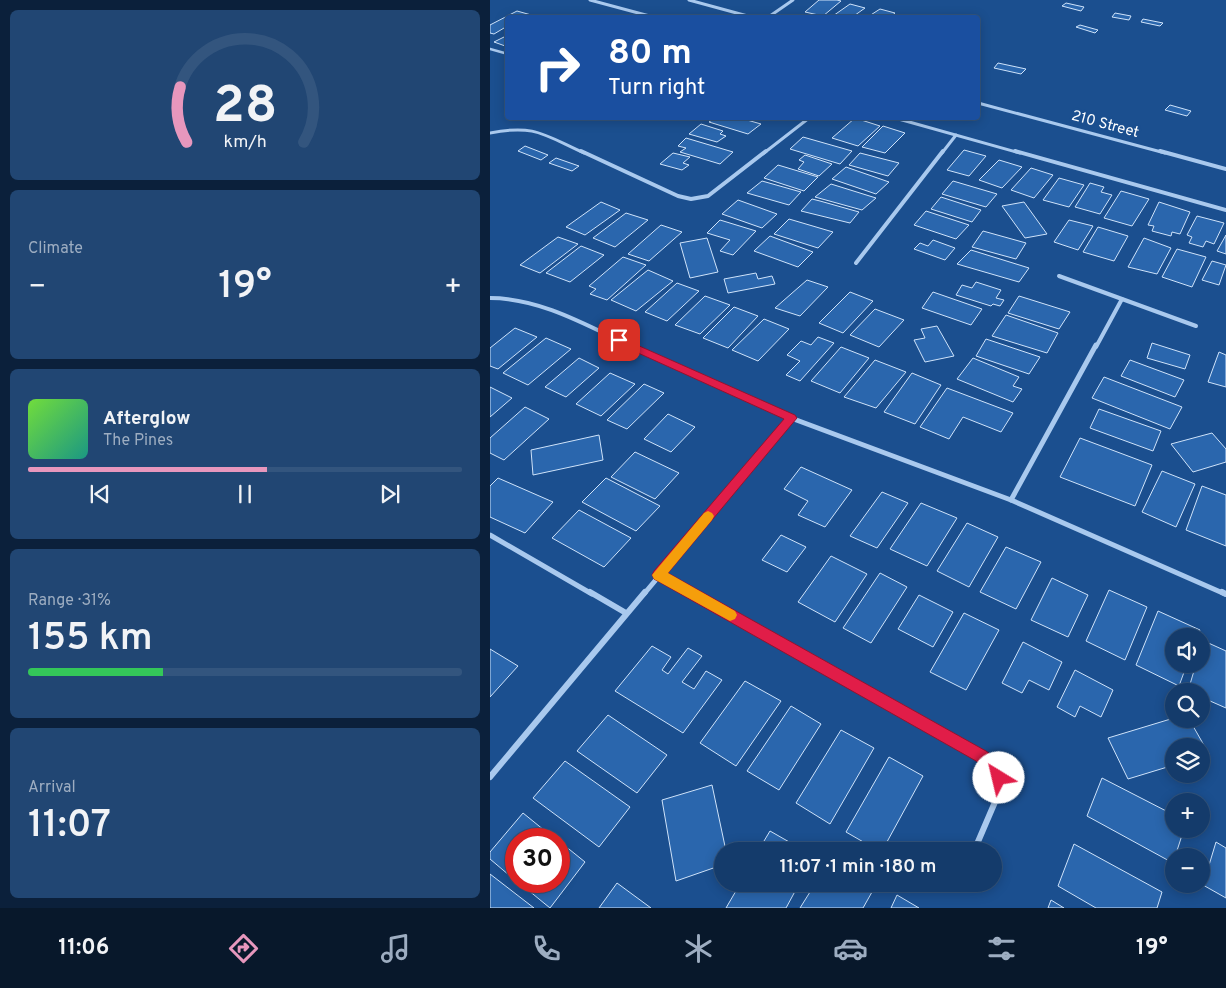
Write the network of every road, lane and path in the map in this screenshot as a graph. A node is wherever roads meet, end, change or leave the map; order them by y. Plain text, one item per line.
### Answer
1 (590, 0) edge
2 (689, 0) edge
3 (793, 0) edge
4 (646, 15) edge
5 (744, 15) edge
6 (771, 15) edge
7 (490, 49) edge
8 (505, 53) edge
9 (980, 104) edge
10 (806, 120) edge
11 (902, 120) edge
12 (490, 133) edge
13 (956, 135) junction
14 (1226, 170) edge
15 (1226, 210) edge
16 (856, 263) dead end
17 (1059, 276) dead end
18 (490, 298) edge
19 (1122, 299) junction
20 (1196, 326) dead end
21 (791, 418) junction
22 (1011, 500) junction
23 (490, 535) edge
24 (659, 575) junction
25 (1226, 594) edge
26 (626, 614) junction
27 (490, 777) edge
28 (978, 842) edge

1 - 4 street
2 - 5 street
3 - 6 street
7 - 8 lane
9 - 14 street, 210 Street
10 - 12 street
11 - 13 street
13 - 15 street
13 - 16 street
17 - 19 street
18 - 21 street
19 - 20 street
19 - 22 street
21 - 22 street
21 - 24 street
22 - 25 street
23 - 26 street
24 - 26 street
24 - 28 street
26 - 27 street

